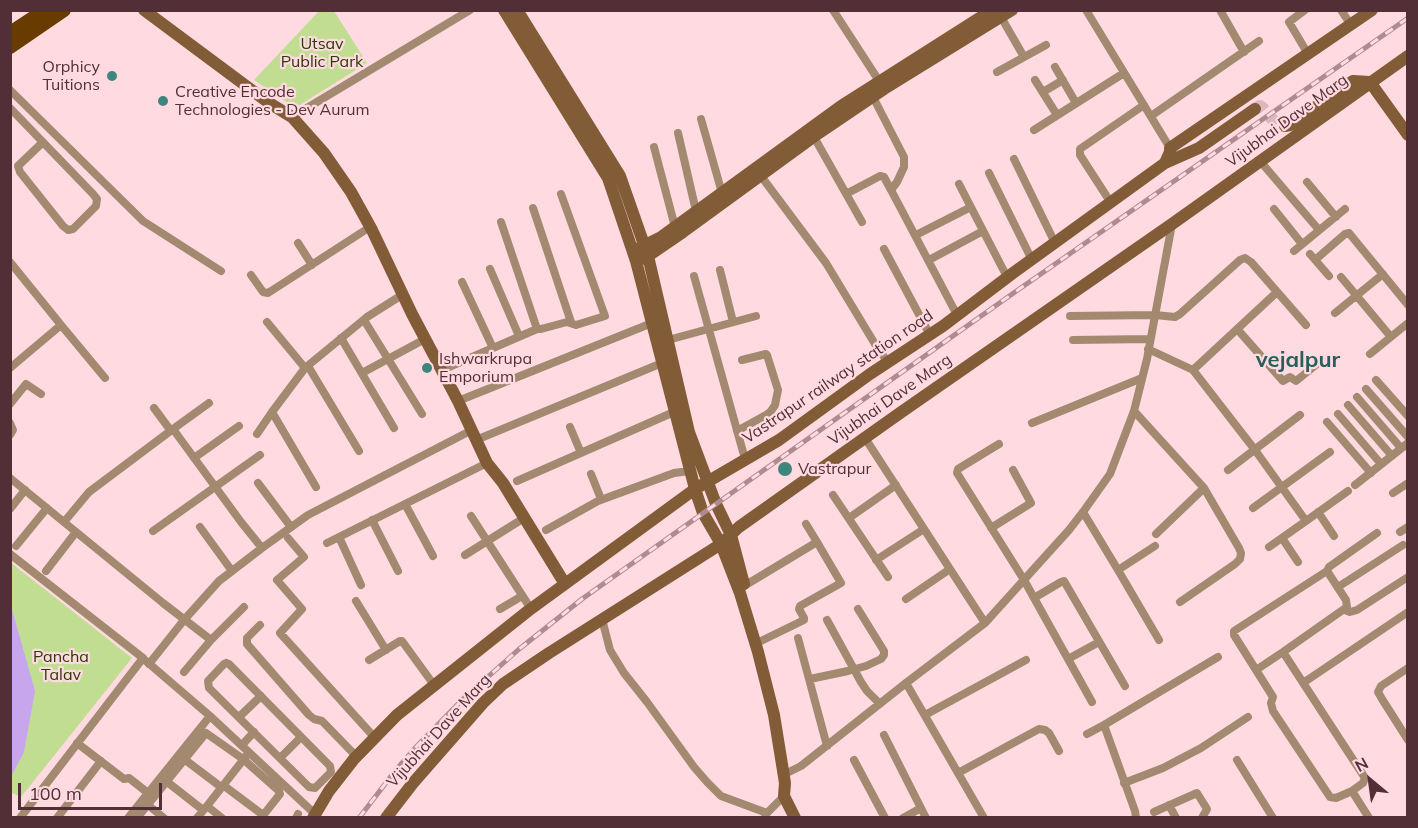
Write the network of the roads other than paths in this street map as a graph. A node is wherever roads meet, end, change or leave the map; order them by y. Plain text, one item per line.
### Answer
1 (45, 10) edge
2 (64, 10) edge
3 (144, 10) edge
4 (470, 10) edge
5 (504, 10) edge
6 (517, 10) edge
7 (833, 10) edge
8 (1086, 10) edge
9 (1220, 10) edge
10 (1305, 10) edge
11 (1341, 10) edge
12 (1372, 10) edge
13 (1002, 13) edge
14 (1351, 25) junction
15 (10, 33) edge
16 (1259, 41) dead end
17 (1046, 45) dead end
18 (10, 47) edge
19 (1244, 52) junction
20 (1308, 54) junction
21 (1407, 56) edge
22 (1024, 57) junction
23 (1055, 67) dead end
24 (997, 72) dead end
25 (1124, 72) junction
26 (1035, 80) dead end
27 (1063, 80) junction
28 (1370, 82) junction
29 (881, 85) junction
30 (10, 90) edge
31 (1043, 92) junction
32 (873, 97) junction
33 (1076, 103) junction
34 (1144, 105) junction
35 (10, 108) edge
36 (1255, 109) dead end
37 (1057, 115) junction
38 (1150, 116) junction
39 (292, 117) junction
40 (701, 119) dead end
41 (1284, 126) dead end
42 (1034, 130) dead end
43 (678, 133) dead end
44 (1407, 135) edge
45 (814, 137) junction
46 (43, 142) junction
47 (654, 147) dead end
48 (1170, 148) junction
49 (1014, 159) dead end
50 (1260, 161) junction
51 (1165, 163) junction
52 (989, 173) dead end
53 (761, 176) junction
54 (1307, 182) dead end
55 (959, 184) dead end
56 (891, 190) junction
57 (722, 193) junction
58 (561, 194) dead end
59 (846, 194) junction
60 (1111, 203) junction
61 (533, 207) dead end
62 (971, 207) junction
63 (1274, 209) dead end
64 (1345, 209) dead end
65 (696, 212) junction
66 (1336, 217) junction
67 (501, 222) dead end
68 (862, 222) dead end
69 (1172, 224) junction
70 (370, 227) junction
71 (675, 227) junction
72 (1319, 230) junction
73 (983, 231) junction
74 (916, 236) junction
75 (298, 243) dead end
76 (1055, 243) junction
77 (1302, 244) junction
78 (884, 249) dead end
79 (1294, 251) dead end
80 (640, 253) junction
81 (929, 260) junction
82 (1032, 260) junction
83 (10, 262) edge
84 (312, 265) junction
85 (490, 269) dead end
86 (720, 270) dead end
87 (221, 271) dead end
88 (1383, 274) junction
89 (251, 275) dead end
90 (694, 276) dead end
91 (1329, 276) dead end
92 (1007, 277) junction
93 (1341, 277) dead end
94 (462, 282) dead end
95 (1277, 292) junction
96 (402, 295) junction
97 (1356, 296) junction
98 (1407, 305) edge
99 (1335, 313) dead end
100 (957, 315) junction
101 (1155, 315) junction
102 (756, 316) dead end
103 (1070, 316) dead end
104 (364, 320) junction
105 (267, 322) dead end
106 (571, 322) junction
107 (733, 322) junction
108 (652, 323) junction
109 (1407, 323) edge
110 (61, 325) junction
111 (1306, 325) dead end
112 (537, 328) junction
113 (709, 329) junction
114 (1238, 330) junction
115 (930, 335) junction
116 (519, 336) junction
117 (1391, 337) junction
118 (341, 338) junction
119 (425, 339) junction
120 (1150, 339) junction
121 (668, 340) junction
122 (1073, 340) dead end
123 (493, 348) junction
124 (1148, 349) junction
125 (1370, 354) dead end
126 (388, 358) junction
127 (742, 360) dead end
128 (1322, 360) dead end
129 (888, 362) junction
130 (662, 363) junction
131 (306, 367) junction
132 (10, 368) edge
133 (442, 370) junction
134 (1193, 370) junction
135 (362, 373) junction
136 (105, 378) dead end
137 (1142, 378) junction
138 (1376, 380) dead end
139 (1366, 389) dead end
140 (41, 394) dead end
141 (1357, 398) dead end
142 (458, 401) junction
143 (209, 403) dead end
144 (10, 404) edge
145 (1348, 405) dead end
146 (154, 408) dead end
147 (1134, 411) junction
148 (272, 412) junction
149 (675, 412) junction
150 (422, 414) dead end
151 (1338, 414) dead end
152 (1300, 415) dead end
153 (1407, 416) edge
154 (1327, 422) dead end
155 (10, 423) edge
156 (1032, 423) dead end
157 (239, 426) dead end
158 (570, 426) dead end
159 (394, 428) dead end
160 (172, 430) junction
161 (737, 431) junction
162 (257, 434) dead end
163 (10, 435) edge
164 (474, 435) junction
165 (1407, 437) edge
166 (865, 438) junction
167 (999, 444) dead end
168 (1404, 446) edge
169 (1256, 450) junction
170 (359, 451) dead end
171 (1330, 452) dead end
172 (581, 453) junction
173 (260, 455) dead end
174 (1392, 456) junction
175 (194, 458) junction
176 (745, 459) junction
177 (487, 463) junction
178 (1381, 464) junction
179 (1013, 470) dead end
180 (1228, 470) dead end
181 (690, 471) junction
182 (1371, 473) junction
183 (591, 474) dead end
184 (10, 478) edge
185 (517, 481) dead end
186 (707, 481) junction
187 (258, 483) dead end
188 (1407, 483) edge
189 (896, 485) junction
190 (216, 487) junction
191 (316, 487) dead end
192 (1282, 487) junction
193 (1204, 488) junction
194 (695, 489) junction
195 (25, 490) junction
196 (1393, 493) dead end
197 (833, 495) dead end
198 (601, 499) junction
199 (405, 504) junction
200 (10, 508) edge
201 (47, 508) junction
202 (1253, 508) dead end
203 (1083, 512) junction
204 (1318, 512) junction
205 (471, 516) dead end
206 (849, 518) junction
207 (524, 519) junction
208 (372, 520) junction
209 (1306, 521) junction
210 (64, 522) junction
211 (807, 524) dead end
212 (200, 527) dead end
213 (291, 527) junction
214 (991, 528) junction
215 (924, 529) junction
216 (546, 530) dead end
217 (153, 531) dead end
218 (76, 532) junction
219 (1377, 533) dead end
220 (1156, 534) dead end
221 (731, 535) junction
222 (1334, 536) dead end
223 (339, 537) junction
224 (288, 538) dead end
225 (1282, 538) junction
226 (487, 541) junction
227 (817, 542) junction
228 (327, 543) dead end
229 (721, 544) junction
230 (1403, 545) dead end
231 (16, 546) dead end
232 (1155, 546) dead end
233 (1269, 547) dead end
234 (262, 548) junction
235 (10, 554) edge
236 (465, 555) dead end
237 (433, 556) dead end
238 (876, 560) junction
239 (1298, 562) dead end
240 (950, 569) junction
241 (1118, 570) junction
242 (46, 571) dead end
243 (232, 571) junction
244 (1327, 571) junction
245 (398, 572) dead end
246 (888, 577) dead end
247 (1407, 577) edge
248 (1024, 580) junction
249 (361, 585) dead end
250 (565, 585) junction
251 (744, 586) junction
252 (1338, 587) junction
253 (522, 596) junction
254 (1034, 598) junction
255 (906, 599) dead end
256 (356, 601) dead end
257 (1179, 602) dead end
258 (244, 607) dead end
259 (500, 609) dead end
260 (531, 609) junction
261 (858, 609) dead end
262 (1345, 610) junction
263 (1407, 612) edge
264 (184, 620) junction
265 (602, 620) junction
266 (827, 620) dead end
267 (985, 623) junction
268 (260, 625) dead end
269 (798, 638) dead end
270 (211, 640) junction
271 (1159, 640) dead end
272 (761, 641) junction
273 (1099, 642) junction
274 (386, 650) junction
275 (1283, 652) junction
276 (1218, 657) dead end
277 (1068, 659) junction
278 (369, 660) dead end
279 (1026, 660) dead end
280 (146, 661) junction
281 (1407, 668) edge
282 (853, 670) junction
283 (1256, 670) junction
284 (184, 672) dead end
285 (810, 679) junction
286 (906, 683) junction
287 (1303, 683) junction
288 (434, 685) junction
289 (1125, 686) dead end
290 (261, 696) junction
291 (1092, 702) dead end
292 (880, 704) junction
293 (925, 715) junction
294 (210, 716) junction
295 (239, 717) junction
296 (1248, 717) dead end
297 (1104, 725) junction
298 (254, 732) junction
299 (1088, 734) dead end
300 (884, 735) dead end
301 (301, 737) junction
302 (375, 738) junction
303 (1407, 740) edge
304 (77, 743) junction
305 (827, 746) junction
306 (1059, 751) dead end
307 (244, 752) junction
308 (357, 757) junction
309 (280, 758) junction
310 (184, 759) junction
311 (854, 760) dead end
312 (1237, 760) dead end
313 (101, 761) junction
314 (786, 772) junction
315 (958, 773) junction
316 (166, 781) junction
317 (1124, 783) junction
318 (222, 786) junction
319 (1352, 791) junction
320 (148, 793) junction
321 (784, 796) junction
322 (147, 805) junction
323 (1169, 805) junction
324 (921, 808) junction
325 (202, 811) edge
326 (1154, 812) dead end
327 (766, 815) edge
328 (314, 816) edge
329 (262, 817) edge
330 (20, 818) edge
331 (57, 818) edge
332 (128, 818) edge
333 (137, 818) edge
334 (164, 818) edge
335 (222, 818) edge
336 (386, 818) edge
337 (795, 818) edge
338 (801, 818) edge
339 (885, 818) edge
340 (903, 818) edge
341 (926, 818) edge
342 (984, 818) edge
343 (1136, 818) edge
344 (1176, 818) edge
345 (1202, 818) edge
346 (1273, 818) edge
347 (1369, 818) edge

1 - 15 main road
2 - 18 main road
3 - 39 street
4 - 39 street
5 - 80 street
6 - 80 street
7 - 29 street
8 - 25 street
9 - 19 street
10 - 20 street
11 - 14 street
12 - 14 street
13 - 22 street
13 - 29 street
14 - 20 street
16 - 19 street
17 - 22 street
19 - 38 street
20 - 48 street
21 - 28 street, Vijubhai Dave Marg
22 - 24 street
23 - 27 street
25 - 33 street
25 - 34 street
26 - 31 street
27 - 31 street
27 - 33 street
28 - 41 street
28 - 44 street
28 - 50 street, Vijubhai Dave Marg
29 - 32 street
29 - 57 street
30 - 87 street
31 - 37 street
32 - 45 street
32 - 56 street
33 - 37 street
34 - 38 street
34 - 60 street
35 - 46 street
36 - 51 street, Vastrapur railway station road
37 - 42 street
38 - 48 street
39 - 70 street
40 - 57 street
43 - 65 street
45 - 53 street
45 - 59 street
46 - 46 street
47 - 71 street
48 - 51 street
49 - 76 street
50 - 69 street, Vijubhai Dave Marg
50 - 72 street
51 - 60 street, Vastrapur railway station road
52 - 82 street
53 - 80 street
53 - 129 street
54 - 66 street
55 - 62 street
56 - 59 street
56 - 74 street
57 - 65 street
58 - 106 street
59 - 68 street
60 - 76 street, Vastrapur railway station road
61 - 106 street
62 - 73 street
62 - 74 street
63 - 77 street
64 - 66 street
65 - 71 street
66 - 72 street
67 - 112 street
69 - 101 street
69 - 166 street, Vijubhai Dave Marg
70 - 84 street
70 - 96 street
71 - 80 street
72 - 77 street
73 - 81 street
73 - 92 street
74 - 81 street
75 - 84 street
76 - 82 street, Vastrapur railway station road
77 - 79 street
78 - 115 street
80 - 108 street
80 - 121 street
81 - 100 street
82 - 92 street, Vastrapur railway station road
83 - 110 street
84 - 89 street
85 - 116 street
86 - 107 street
88 - 91 street
88 - 97 street
88 - 98 street
90 - 113 street
92 - 100 street, Vastrapur railway station road
93 - 97 street
94 - 123 street
95 - 101 street
95 - 111 street
95 - 114 street
96 - 104 street
96 - 119 street
97 - 99 street
97 - 117 street
100 - 115 street, Vastrapur railway station road
101 - 103 street
101 - 120 street
102 - 107 street
104 - 118 street
104 - 126 street
105 - 131 street
106 - 112 street
107 - 113 street
108 - 130 street
108 - 142 street
109 - 117 street
110 - 132 street
110 - 136 street
112 - 116 street
113 - 121 street
113 - 161 street
114 - 128 street
114 - 134 street
115 - 129 street, Vastrapur railway station road
116 - 123 street
117 - 125 street
118 - 131 street
118 - 135 street
119 - 126 street
119 - 133 street
120 - 122 street
120 - 124 street
121 - 186 street
123 - 133 street
124 - 134 street
124 - 137 street
126 - 135 street
126 - 150 street
127 - 161 street
129 - 176 street, Vastrapur railway station road
130 - 149 street
130 - 164 street
131 - 148 street
131 - 170 street
133 - 142 street
134 - 169 street
135 - 159 street
137 - 147 street
137 - 156 street
138 - 153 street
139 - 165 street
140 - 144 street
141 - 168 street
142 - 164 street
143 - 160 street
145 - 174 street
146 - 160 street
147 - 193 street
147 - 203 street
148 - 162 street
148 - 191 street
149 - 172 street
149 - 181 street
151 - 178 street
152 - 169 street
154 - 182 street
155 - 163 street
157 - 175 street
158 - 172 street
160 - 175 street
160 - 210 street
161 - 176 street
164 - 177 street
164 - 213 street
166 - 189 street
166 - 221 street, Vijubhai Dave Marg
167 - 214 street
168 - 174 street
169 - 180 street
169 - 192 street
171 - 192 street
172 - 185 street
173 - 190 street
174 - 178 street
175 - 190 street
176 - 186 street, Vastrapur railway station road
177 - 199 street
177 - 207 street
178 - 182 street
179 - 214 street
181 - 194 street
181 - 198 street
182 - 204 street
183 - 198 street
184 - 195 street
186 - 194 street, Vastrapur railway station road
186 - 221 street
187 - 213 street
188 - 196 street
189 - 206 street
189 - 215 street
190 - 217 street
190 - 234 street
192 - 202 street
192 - 209 street
193 - 220 street
193 - 257 street
194 - 229 street
194 - 250 street, Vastrapur railway station road
195 - 200 street
195 - 201 street
197 - 206 street
198 - 216 street
199 - 208 street
199 - 237 street
201 - 210 street
201 - 231 street
203 - 241 street
203 - 248 street
204 - 209 street
204 - 222 street
205 - 226 street
206 - 238 street
207 - 226 street
207 - 250 street
208 - 223 street
208 - 245 street
209 - 225 street
210 - 218 street
211 - 227 street
212 - 243 street
213 - 234 street
214 - 248 street
215 - 238 street
215 - 240 street
218 - 242 street
218 - 264 street
219 - 244 street
221 - 229 street, Vijubhai Dave Marg
221 - 251 street
223 - 228 street
223 - 249 street
224 - 302 street
225 - 233 street
225 - 239 street
226 - 236 street
226 - 253 street
227 - 251 street
227 - 272 street
229 - 265 street, Vijubhai Dave Marg
229 - 314 street
230 - 252 street
232 - 241 street
234 - 243 street
235 - 280 street
238 - 246 street
240 - 255 street
240 - 267 street
241 - 271 street
243 - 264 street
244 - 252 street
244 - 283 street
247 - 262 street
248 - 254 street
248 - 267 street
250 - 260 street, Vastrapur railway station road
251 - 272 street
252 - 262 street
253 - 259 street
253 - 260 street
254 - 273 street
254 - 277 street
256 - 274 street
258 - 270 street
260 - 288 street, Vastrapur railway station road
261 - 282 street
262 - 275 street
263 - 287 street
264 - 270 street
264 - 280 street
265 - 327 street
265 - 336 street, Vijubhai Dave Marg
266 - 282 street
267 - 286 street
268 - 308 street
269 - 285 street
270 - 284 street
272 - 314 street
273 - 277 street
273 - 289 street
274 - 278 street
274 - 288 street
275 - 283 street
275 - 287 street
276 - 297 street
277 - 291 street
279 - 293 street
280 - 294 street
280 - 304 street
281 - 303 street
282 - 285 street
282 - 292 street
283 - 319 street
285 - 305 street
286 - 292 street
286 - 293 street
287 - 319 street
288 - 302 street, Vastrapur railway station road
290 - 295 street
290 - 295 street
290 - 301 street
292 - 305 street
293 - 315 street
294 - 307 street
294 - 320 street
295 - 298 street
296 - 317 street
297 - 299 street
297 - 317 street
298 - 307 street
298 - 309 street
300 - 324 street
301 - 309 street
301 - 309 street
302 - 308 street, Vastrapur railway station road
304 - 313 street
304 - 330 street
305 - 314 street
306 - 315 street
307 - 310 street
307 - 318 street
307 - 328 street
307 - 329 street
308 - 328 street, Vastrapur railway station road
310 - 316 street
310 - 318 street
311 - 339 street
312 - 346 street
313 - 320 street
313 - 331 street
314 - 321 street
314 - 338 street
315 - 342 street
316 - 322 street
316 - 325 street
317 - 343 street
318 - 325 street
318 - 329 street
319 - 347 street
320 - 332 street
321 - 327 street
321 - 337 street
322 - 333 street
322 - 334 street
323 - 326 street
323 - 344 street
323 - 345 street
324 - 340 street
324 - 341 street
325 - 335 street

